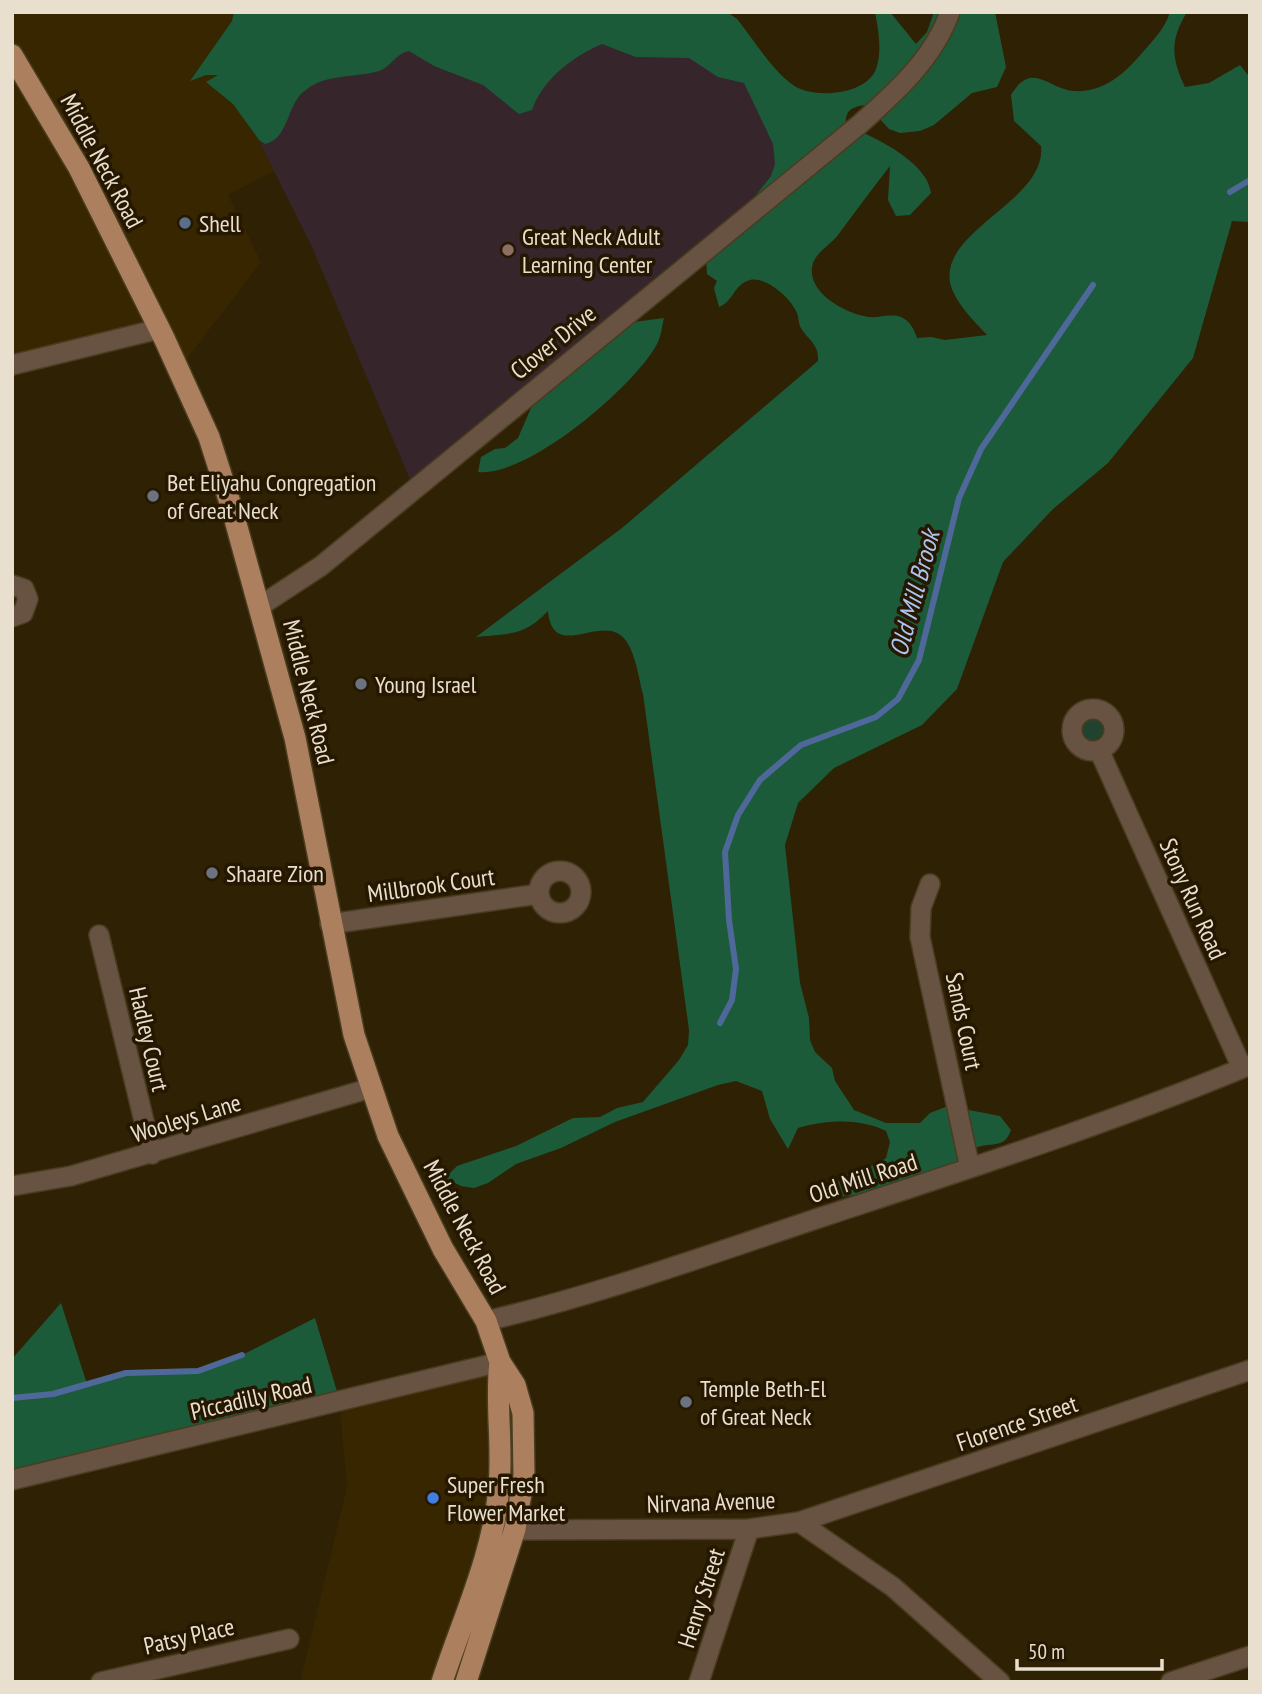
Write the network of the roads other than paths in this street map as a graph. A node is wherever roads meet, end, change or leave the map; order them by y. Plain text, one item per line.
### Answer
1 (950, 12) edge
2 (12, 55) edge
3 (159, 329) junction
4 (12, 365) edge
5 (12, 585) edge
6 (260, 606) junction
7 (12, 617) edge
8 (1100, 750) dead end
9 (930, 884) dead end
10 (538, 894) dead end
11 (330, 924) junction
12 (99, 935) dead end
13 (1246, 1067) edge
14 (371, 1088) junction
15 (152, 1154) junction
16 (970, 1168) junction
17 (12, 1186) edge
18 (486, 1321) junction
19 (500, 1362) junction
20 (1250, 1370) edge
21 (12, 1480) edge
22 (799, 1522) junction
23 (515, 1529) junction
24 (749, 1529) junction
25 (493, 1530) junction
26 (289, 1639) dead end
27 (1250, 1656) edge
28 (101, 1682) edge
29 (442, 1682) edge
30 (466, 1682) edge
31 (699, 1682) edge
32 (1000, 1682) edge
33 (1171, 1682) edge

1 - 6 street, Clover Drive
2 - 3 main road, Middle Neck Road
3 - 4 street
3 - 6 main road, Middle Neck Road
5 - 7 street
6 - 11 main road, Middle Neck Road
8 - 13 street, Stony Run Road
9 - 16 street, Sands Court
10 - 11 street, Millbrook Court
11 - 14 main road, Middle Neck Road
12 - 15 street, Hadley Court
13 - 16 street, Old Mill Road
14 - 15 street, Wooleys Lane
14 - 18 main road, Middle Neck Road
15 - 17 street, Wooleys Lane
16 - 18 street, Old Mill Road
18 - 19 main road, Middle Neck Road
19 - 21 street, Piccadilly Road
19 - 23 main road, Middle Neck Road
19 - 25 main road, Middle Neck Road
20 - 22 street, Florence Street
22 - 24 street, Nirvana Avenue
22 - 32 street, Nirvana Avenue
23 - 24 street, Nirvana Avenue
23 - 25 street, Nirvana Avenue
23 - 30 main road, Middle Neck Road
24 - 31 street, Henry Street
25 - 29 main road, Middle Neck Road
26 - 28 street, Patsy Place
27 - 33 street

